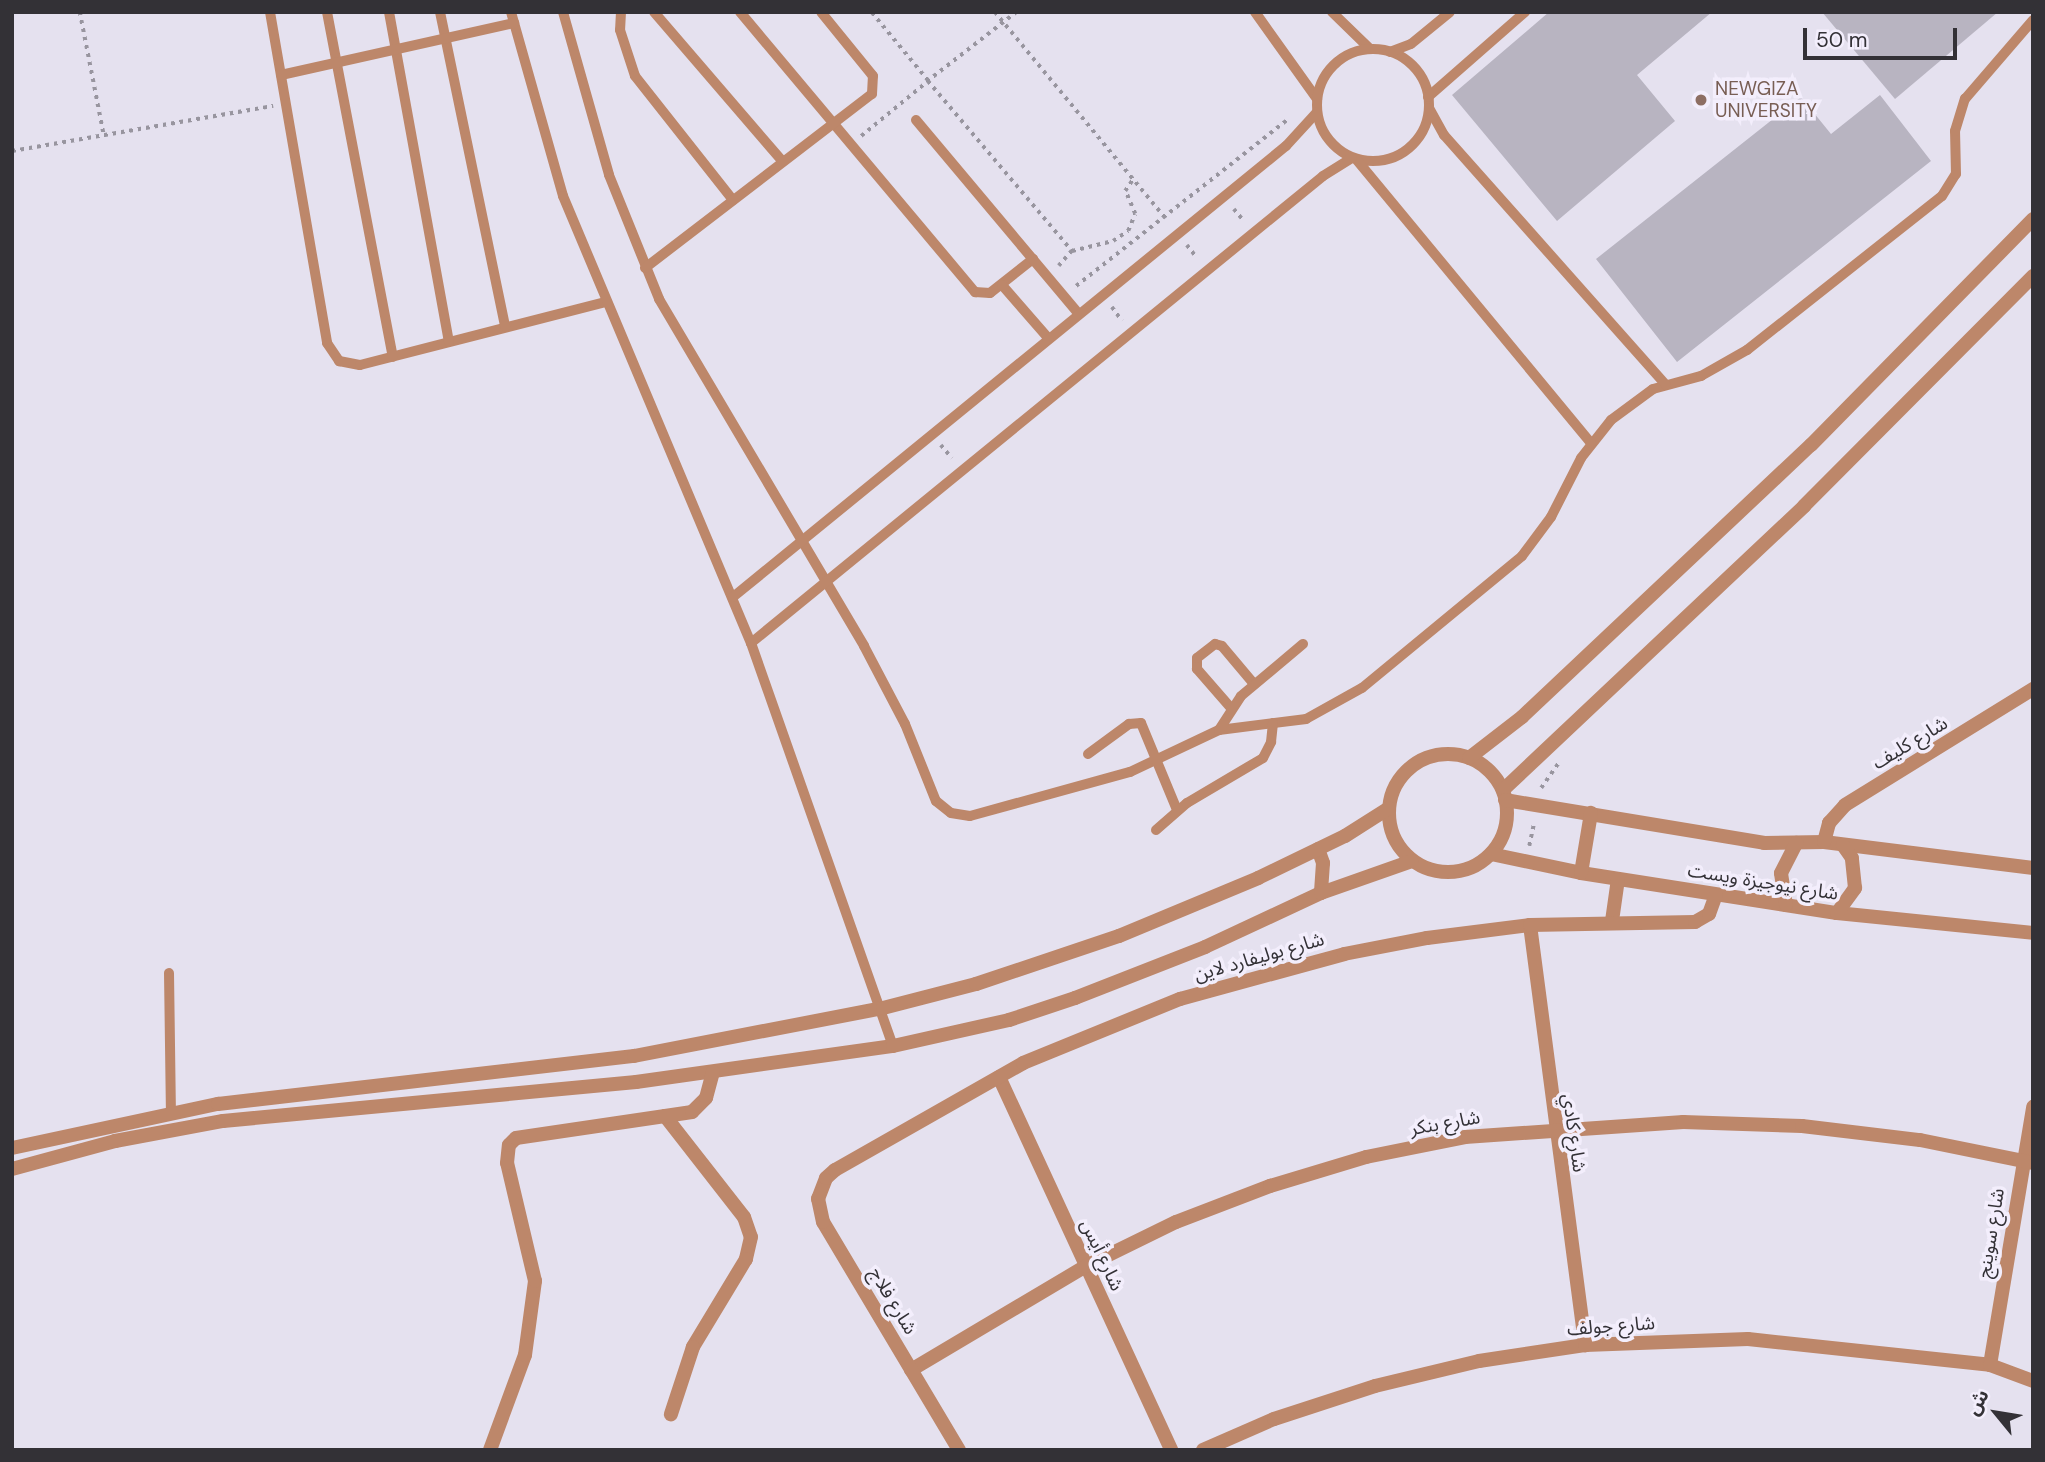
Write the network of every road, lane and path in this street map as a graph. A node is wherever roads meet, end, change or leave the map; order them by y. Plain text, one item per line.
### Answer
1 (79, 12) edge
2 (270, 12) edge
3 (327, 12) edge
4 (389, 12) edge
5 (440, 12) edge
6 (563, 12) edge
7 (621, 12) edge
8 (654, 12) edge
9 (740, 12) edge
10 (821, 12) edge
11 (871, 12) edge
12 (995, 12) edge
13 (1017, 12) edge
14 (1255, 12) edge
15 (1332, 12) edge
16 (1450, 12) edge
17 (1525, 12) edge
18 (512, 18) edge
19 (2033, 20) edge
20 (1005, 23) junction
21 (445, 38) junction
22 (396, 49) junction
23 (1370, 49) junction
24 (1390, 52) junction
25 (335, 62) junction
26 (281, 75) junction
27 (928, 81) junction
28 (1317, 99) junction
29 (1429, 102) junction
30 (286, 104) junction
31 (1317, 111) junction
32 (1295, 113) dead end
33 (916, 120) dead end
34 (834, 124) junction
35 (104, 135) junction
36 (851, 145) junction
37 (12, 151) edge
38 (1354, 159) junction
39 (782, 161) junction
40 (1133, 179) junction
41 (1223, 196) junction
42 (733, 200) junction
43 (1166, 218) junction
44 (2033, 219) edge
45 (1178, 233) junction
46 (1254, 233) junction
47 (1072, 251) junction
48 (1032, 258) junction
49 (645, 268) junction
50 (1208, 271) junction
51 (1063, 273) dead end
52 (2033, 276) edge
53 (1069, 280) dead end
54 (1002, 285) junction
55 (1075, 288) junction
56 (1102, 295) junction
57 (605, 302) junction
58 (1078, 313) junction
59 (505, 326) junction
60 (1132, 333) junction
61 (1048, 338) junction
62 (449, 342) junction
63 (393, 357) junction
64 (1666, 385) junction
65 (931, 433) junction
66 (1591, 443) junction
67 (962, 472) junction
68 (799, 540) junction
69 (826, 583) junction
70 (733, 597) junction
71 (751, 643) junction
72 (1303, 644) dead end
73 (1254, 684) junction
74 (2033, 689) edge
75 (1231, 708) junction
76 (1273, 723) junction
77 (1219, 730) junction
78 (1547, 746) junction
79 (1088, 754) dead end
80 (1159, 758) junction
81 (1469, 758) junction
82 (1504, 795) junction
83 (1537, 805) junction
84 (1389, 808) junction
85 (1177, 810) junction
86 (1591, 813) junction
87 (1156, 830) dead end
88 (1824, 842) junction
89 (1796, 843) junction
90 (1843, 845) junction
91 (1318, 849) junction
92 (1491, 853) junction
93 (1412, 861) junction
94 (1526, 863) junction
95 (2033, 868) edge
96 (1581, 873) junction
97 (1618, 879) junction
98 (1321, 893) junction
99 (1716, 895) junction
100 (1786, 905) junction
101 (1837, 913) junction
102 (1612, 921) junction
103 (1530, 925) junction
104 (2033, 933) edge
105 (169, 972) dead end
106 (883, 1008) junction
107 (893, 1046) junction
108 (713, 1072) junction
109 (999, 1077) junction
110 (2033, 1107) edge
111 (171, 1112) junction
112 (665, 1116) junction
113 (1553, 1129) junction
114 (12, 1148) edge
115 (2027, 1161) edge
116 (12, 1169) edge
117 (835, 1170) joint
118 (1086, 1266) junction
119 (1585, 1345) junction
120 (1990, 1365) junction
121 (911, 1370) junction
122 (2033, 1381) edge
123 (671, 1414) dead end
124 (490, 1450) edge
125 (959, 1450) edge
126 (1171, 1450) edge
127 (1203, 1450) edge

1 - 35 path
2 - 26 lane
3 - 25 lane
4 - 22 lane
5 - 21 lane
6 - 49 lane
7 - 42 lane
8 - 39 lane
9 - 34 lane
10 - 34 lane
11 - 27 path
12 - 20 path
13 - 20 path
14 - 28 lane
15 - 23 lane
16 - 24 lane
17 - 29 lane
18 - 21 lane
18 - 57 lane
19 - 64 lane
20 - 27 path
20 - 40 path
21 - 22 lane
21 - 59 lane
22 - 25 lane
22 - 62 lane
23 - 24 lane
23 - 28 lane
24 - 29 lane
25 - 26 lane
25 - 63 lane
26 - 30 lane
27 - 36 path
27 - 47 path
28 - 31 lane
29 - 38 lane
29 - 64 lane
30 - 35 path
30 - 63 lane
31 - 38 lane
31 - 41 lane
32 - 43 path
33 - 48 lane
34 - 36 lane
34 - 39 lane
35 - 37 path
36 - 54 lane
38 - 46 lane
38 - 66 lane
39 - 42 lane
40 - 43 path
40 - 47 path
41 - 45 lane
41 - 46 path
42 - 49 lane
43 - 45 path
43 - 55 path
44 - 81 street
45 - 50 path
45 - 56 lane
46 - 50 lane
47 - 51 path
48 - 54 lane
48 - 58 lane
49 - 68 lane
50 - 60 lane
52 - 78 street
53 - 55 path
54 - 61 lane
55 - 56 path
56 - 58 lane
56 - 60 path
57 - 59 lane
57 - 70 lane
58 - 61 lane
59 - 62 lane
60 - 67 lane
61 - 65 lane
62 - 63 lane
64 - 66 lane
65 - 67 path
65 - 68 lane
66 - 76 lane
67 - 69 lane
68 - 69 lane
68 - 70 lane
69 - 71 lane
69 - 80 lane
70 - 71 lane
71 - 106 lane
72 - 73 lane
73 - 75 lane
73 - 75 lane
74 - 88 street, شارع كليف
75 - 77 lane
76 - 77 lane
76 - 85 lane
77 - 80 lane
78 - 82 street
78 - 83 path
79 - 80 lane
80 - 85 lane
81 - 82 street
81 - 84 street
82 - 83 street, شارع نيوجيزة ويست
82 - 92 street
83 - 86 street, شارع نيوجيزة ويست
83 - 94 path
84 - 91 street
84 - 93 street
85 - 87 lane
86 - 89 street, شارع نيوجيزة ويست
86 - 96 street
88 - 89 street, شارع نيوجيزة ويست
88 - 90 street, شارع نيوجيزة ويست
89 - 100 street
90 - 95 street, شارع نيوجيزة ويست
90 - 101 street
91 - 98 street
91 - 106 street
92 - 93 street
92 - 94 street, شارع نيوجيزة ويست
93 - 98 street
94 - 96 street, شارع نيوجيزة ويست
96 - 97 street, شارع نيوجيزة ويست
97 - 99 street, شارع نيوجيزة ويست
97 - 102 street
98 - 107 street
99 - 100 street, شارع نيوجيزة ويست
99 - 102 street, شارع بوليفارد لاين
100 - 101 street, شارع نيوجيزة ويست
101 - 104 street, شارع نيوجيزة ويست
102 - 103 street, شارع بوليفارد لاين
103 - 109 street, شارع بوليفارد لاين
103 - 113 street, شارع كادي
105 - 111 lane
106 - 107 lane
106 - 111 street
107 - 108 street
108 - 112 street
108 - 116 street
109 - 117 street, شارع بوليفارد لاين
109 - 118 street, شارع أيس
110 - 115 street, شارع سوينج
111 - 114 street
112 - 123 street
112 - 124 street
113 - 115 street, شارع بنكر
113 - 118 street, شارع بنكر
113 - 119 street, شارع كادي
115 - 120 street, شارع سوينج
117 - 121 street, شارع فلاج
118 - 121 street, شارع بنكر
118 - 126 street, شارع أيس
119 - 120 street, شارع جولف
119 - 127 street, شارع جولف
120 - 122 street, شارع جولف
121 - 125 street, شارع فلاج

